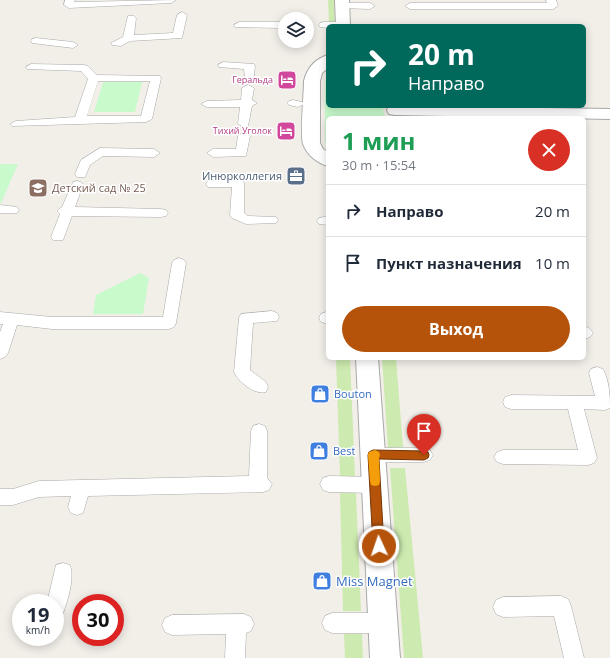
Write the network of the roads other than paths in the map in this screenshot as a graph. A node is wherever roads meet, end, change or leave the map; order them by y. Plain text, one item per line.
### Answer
1 (70, 0) edge
2 (171, 0) edge
3 (551, 0) edge
4 (342, 3) edge
5 (370, 6) dead end
6 (410, 6) dead end
7 (182, 15) dead end
8 (131, 18) dead end
9 (343, 24) edge
10 (239, 25) dead end
11 (278, 25) edge
12 (128, 38) junction
13 (36, 41) dead end
14 (116, 43) dead end
15 (73, 45) dead end
16 (326, 62) edge
17 (223, 65) dead end
18 (31, 66) dead end
19 (94, 78) junction
20 (249, 103) junction
21 (207, 104) dead end
22 (395, 111) edge
23 (481, 112) edge
24 (610, 114) edge
25 (80, 120) junction
26 (16, 124) dead end
27 (154, 153) dead end
28 (213, 153) dead end
29 (326, 159) edge
30 (212, 184) dead end
31 (66, 211) junction
32 (161, 213) dead end
33 (271, 220) dead end
34 (58, 237) dead end
35 (179, 263) dead end
36 (272, 317) dead end
37 (6, 318) edge
38 (0, 353) edge
39 (367, 360) edge
40 (597, 373) dead end
41 (260, 386) dead end
42 (511, 402) dead end
43 (574, 402) junction
44 (258, 431) dead end
45 (373, 455) junction
46 (424, 455) dead end
47 (503, 457) dead end
48 (329, 484) dead end
49 (375, 485) junction
50 (81, 489) junction
51 (0, 497) edge
52 (77, 507) dead end
53 (63, 572) dead end
54 (58, 594) edge
55 (502, 607) dead end
56 (332, 623) dead end
57 (383, 624) junction
58 (172, 625) dead end
59 (236, 658) edge
60 (385, 658) edge
61 (574, 658) edge

1 - 2 lane
3 - 6 lane
4 - 5 lane
4 - 9 street
7 - 12 lane
8 - 12 lane
10 - 11 lane
12 - 14 lane
13 - 15 lane
16 - 29 street
17 - 20 lane
18 - 19 lane
19 - 25 lane
19 - 25 lane
20 - 21 lane
20 - 28 lane
22 - 23 street
23 - 24 street
25 - 26 lane
27 - 31 lane
30 - 33 lane
31 - 32 lane
31 - 34 lane
35 - 37 lane
36 - 41 lane
37 - 38 lane
39 - 45 street
40 - 43 lane
42 - 43 lane
43 - 47 lane
44 - 50 lane
45 - 46 lane
45 - 49 street
48 - 49 lane
49 - 57 street
50 - 51 lane
50 - 52 lane
53 - 54 lane
55 - 61 lane
56 - 57 lane
57 - 60 street
58 - 59 lane

